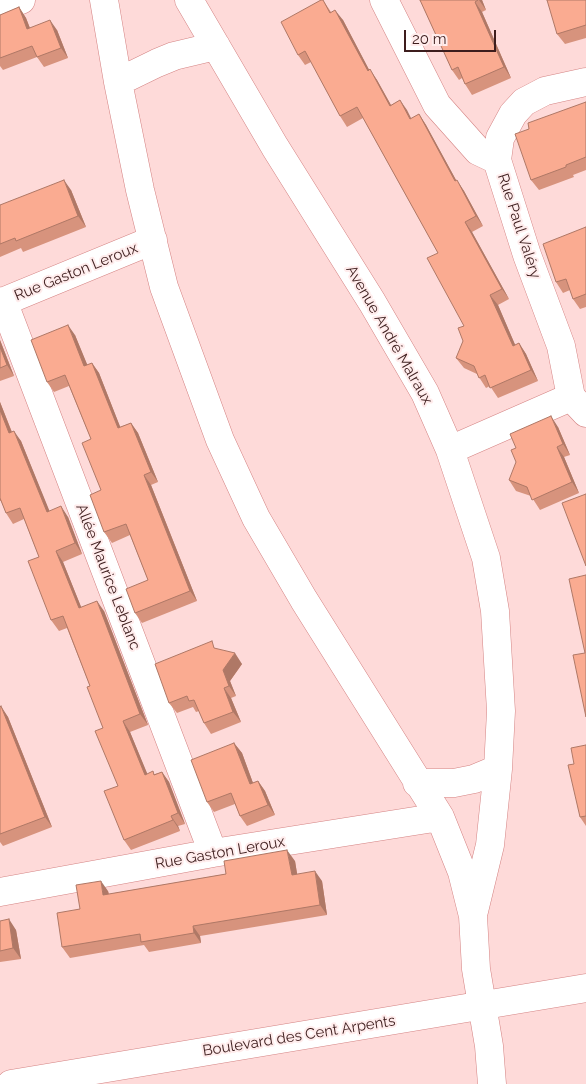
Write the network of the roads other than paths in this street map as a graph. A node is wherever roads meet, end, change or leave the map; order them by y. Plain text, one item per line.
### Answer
1 (21, 0) edge
2 (104, 0) edge
3 (189, 0) edge
4 (384, 0) edge
5 (0, 8) edge
6 (216, 46) junction
7 (118, 82) junction
8 (586, 82) edge
9 (497, 160) junction
10 (153, 240) junction
11 (1, 302) edge
12 (578, 405) edge
13 (450, 450) junction
14 (498, 769) junction
15 (417, 782) junction
16 (440, 817) junction
17 (213, 853) junction
18 (0, 892) edge
19 (473, 916) junction
20 (586, 988) edge
21 (481, 1006) junction
22 (11, 1084) edge
23 (492, 1084) edge

1 - 5 street
2 - 7 street, Avenue André Malraux
3 - 6 street, Avenue André Malraux
4 - 9 street
6 - 7 street
6 - 13 street, Avenue André Malraux
7 - 10 street, Avenue André Malraux
8 - 9 street, Rue Paul Valéry
9 - 12 street, Rue Paul Valéry
10 - 11 street, Rue Gaston Leroux
10 - 15 street, Avenue André Malraux
11 - 17 street, Allée Maurice Leblanc
12 - 13 street
13 - 14 street, Avenue André Malraux
14 - 15 street
14 - 19 street, Avenue André Malraux
15 - 16 street, Avenue André Malraux
16 - 17 street, Rue Gaston Leroux
16 - 19 street, Avenue André Malraux
17 - 18 street, Rue Gaston Leroux
19 - 21 street, Avenue André Malraux
20 - 21 street, Boulevard des Cent Arpents
21 - 22 street, Boulevard des Cent Arpents
21 - 23 street, Avenue André Malraux

